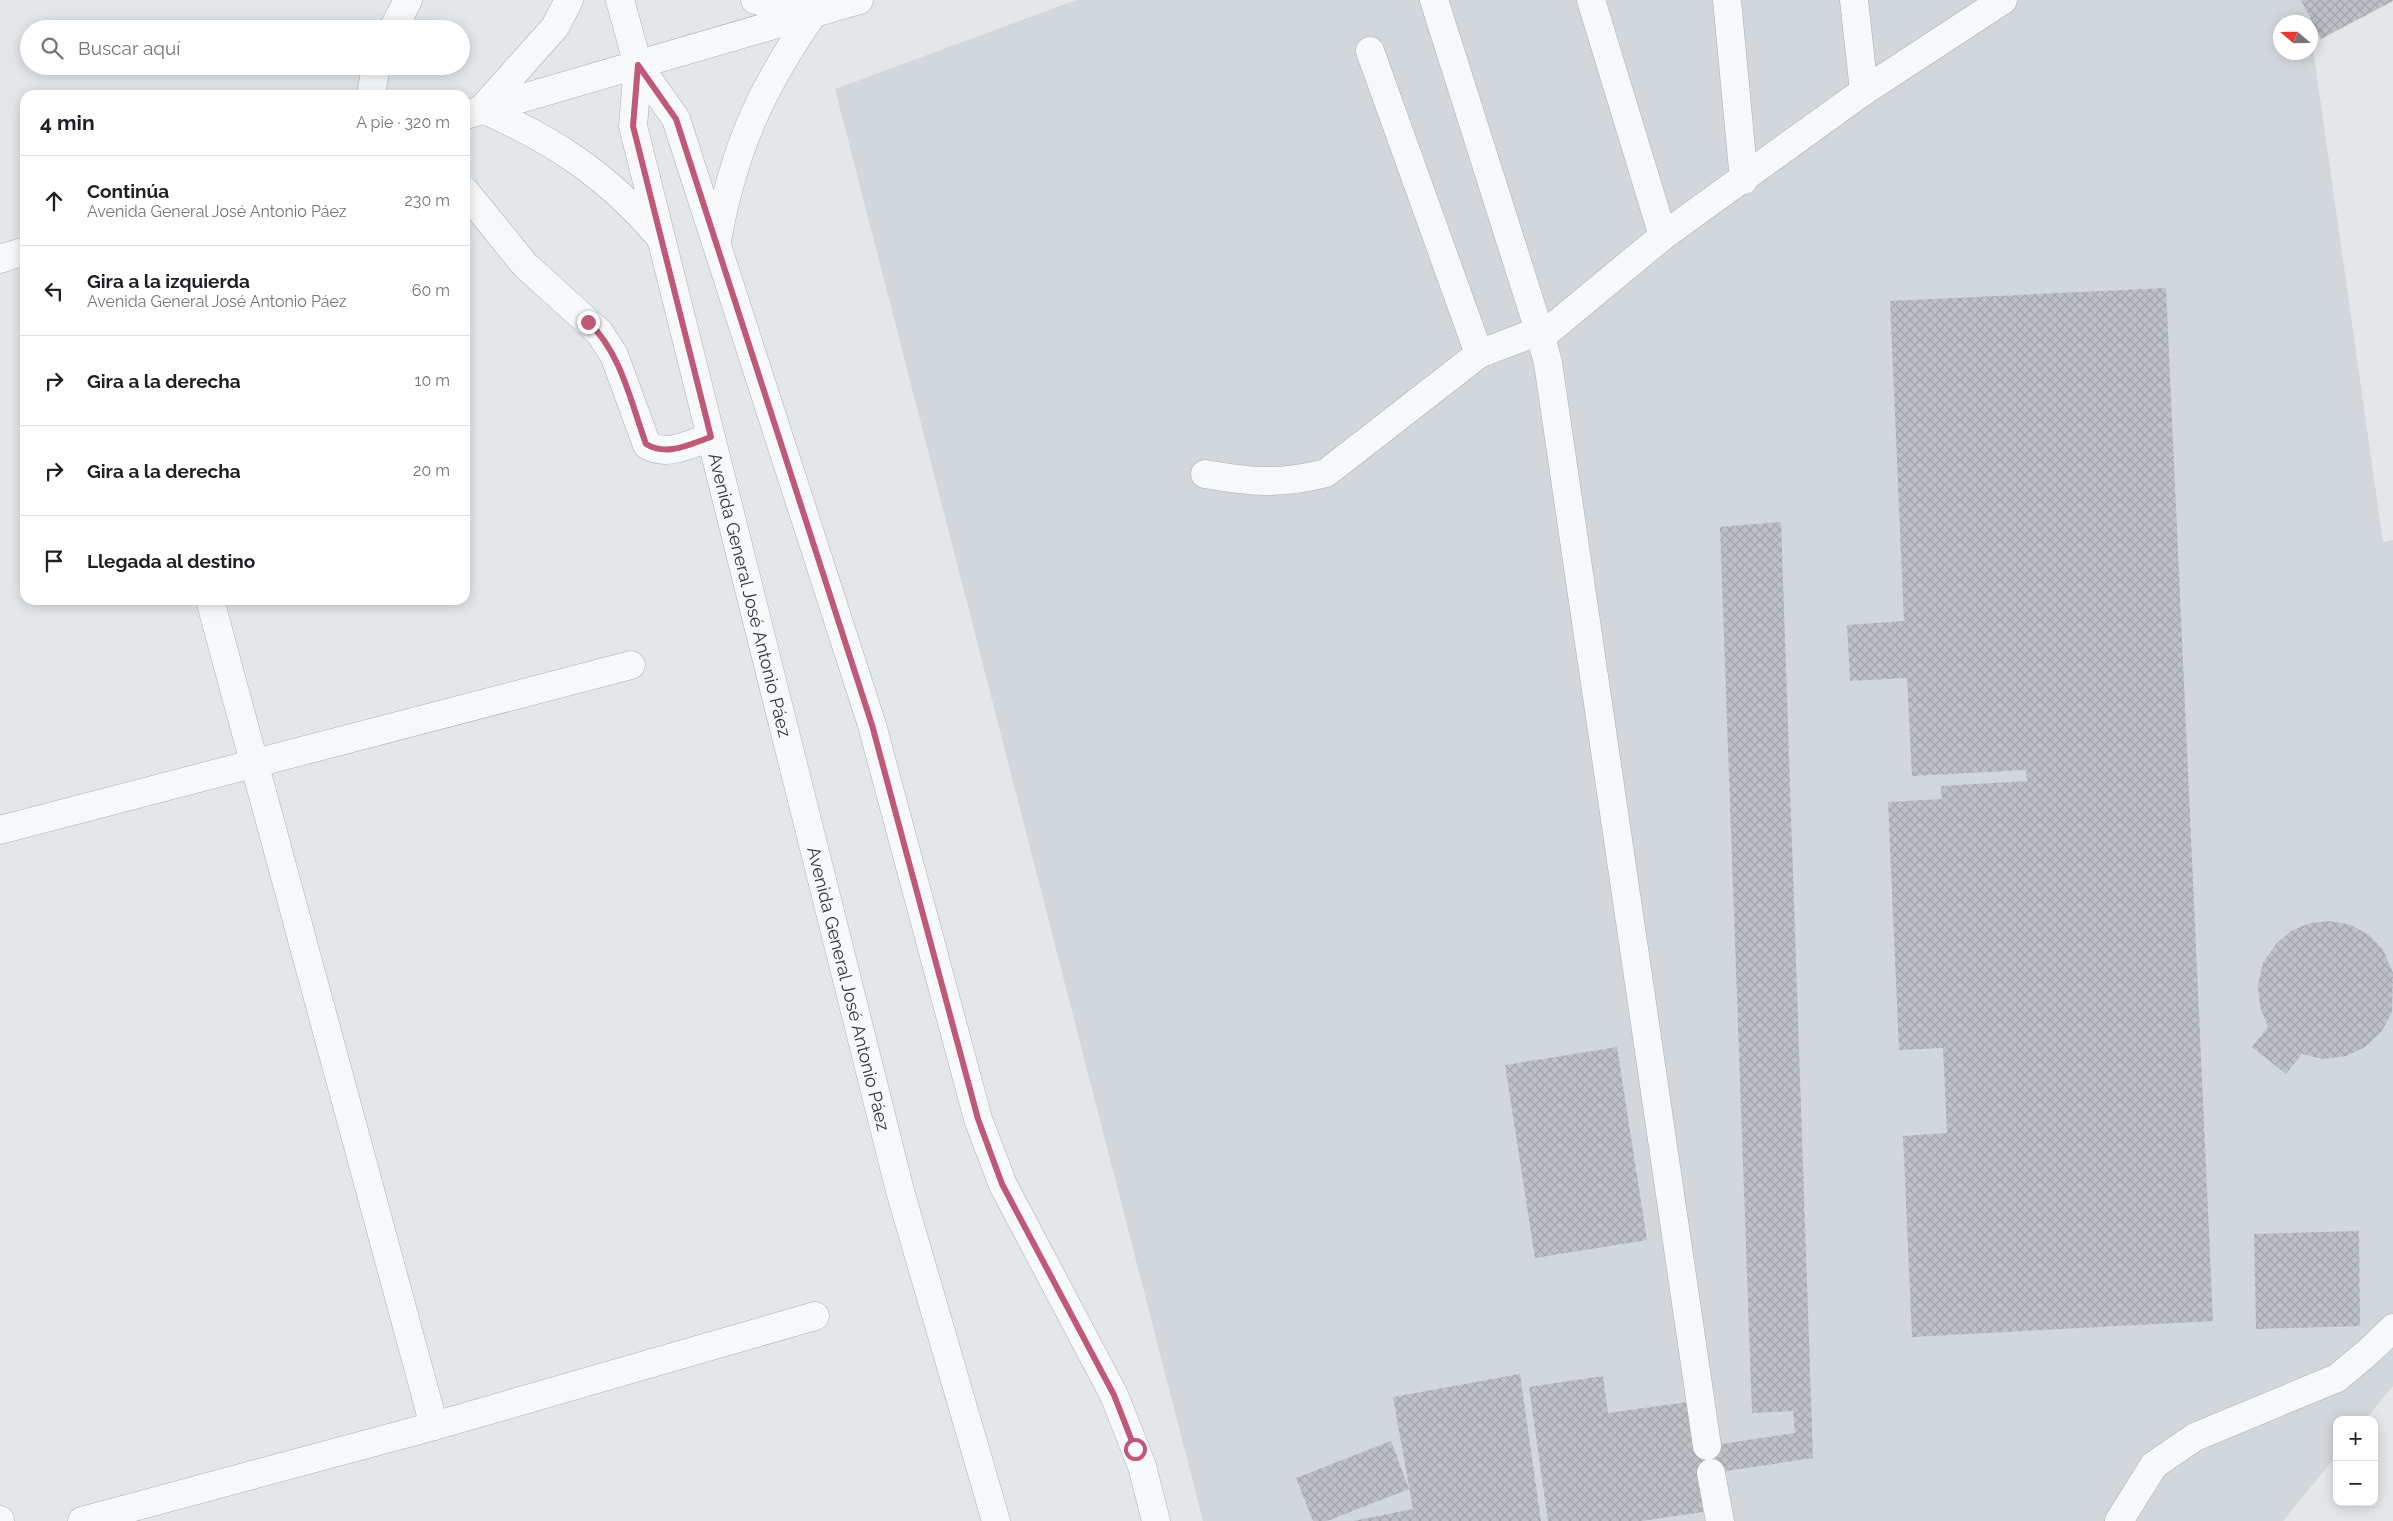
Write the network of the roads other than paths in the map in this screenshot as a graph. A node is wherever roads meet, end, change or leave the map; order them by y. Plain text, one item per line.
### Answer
1 (408, 0) edge
2 (569, 0) edge
3 (620, 0) edge
4 (755, 0) edge
5 (859, 0) edge
6 (1434, 0) edge
7 (1591, 0) edge
8 (1727, 0) edge
9 (1854, 0) edge
10 (1994, 3) edge
11 (813, 14) junction
12 (398, 20) edge
13 (1370, 51) dead end
14 (638, 65) junction
15 (374, 75) edge
16 (372, 90) edge
17 (1864, 91) junction
18 (473, 112) edge
19 (1744, 180) junction
20 (470, 197) edge
21 (1663, 236) junction
22 (663, 241) junction
23 (716, 244) junction
24 (20, 254) edge
25 (0, 260) edge
26 (1541, 337) junction
27 (1479, 354) junction
28 (711, 437) junction
29 (1205, 474) dead end
30 (211, 605) edge
31 (632, 665) dead end
32 (254, 762) junction
33 (0, 830) edge
34 (814, 1316) dead end
35 (2393, 1328) edge
36 (434, 1426) junction
37 (1708, 1446) dead end
38 (1711, 1473) dead end
39 (82, 1521) edge
40 (996, 1521) edge
41 (1156, 1521) edge
42 (1720, 1521) edge
43 (2119, 1521) edge

1 - 12 street
2 - 18 street
3 - 14 street
4 - 11 street
5 - 11 street
6 - 26 street
7 - 21 street
8 - 19 street
9 - 17 street
10 - 17 street
11 - 14 street
11 - 23 street
13 - 27 street
14 - 18 street
14 - 22 street, Avenida General José Antonio Páez
14 - 23 street
15 - 16 street
17 - 19 street
18 - 22 street
19 - 21 street
20 - 28 street
21 - 26 street
22 - 28 street, Avenida General José Antonio Páez
23 - 41 street
24 - 25 street
26 - 27 street
26 - 37 street
27 - 29 street
28 - 40 street, Avenida General José Antonio Páez
30 - 32 street
31 - 32 street
32 - 33 street
32 - 36 street
34 - 36 street
35 - 43 street
36 - 39 street
38 - 42 street

